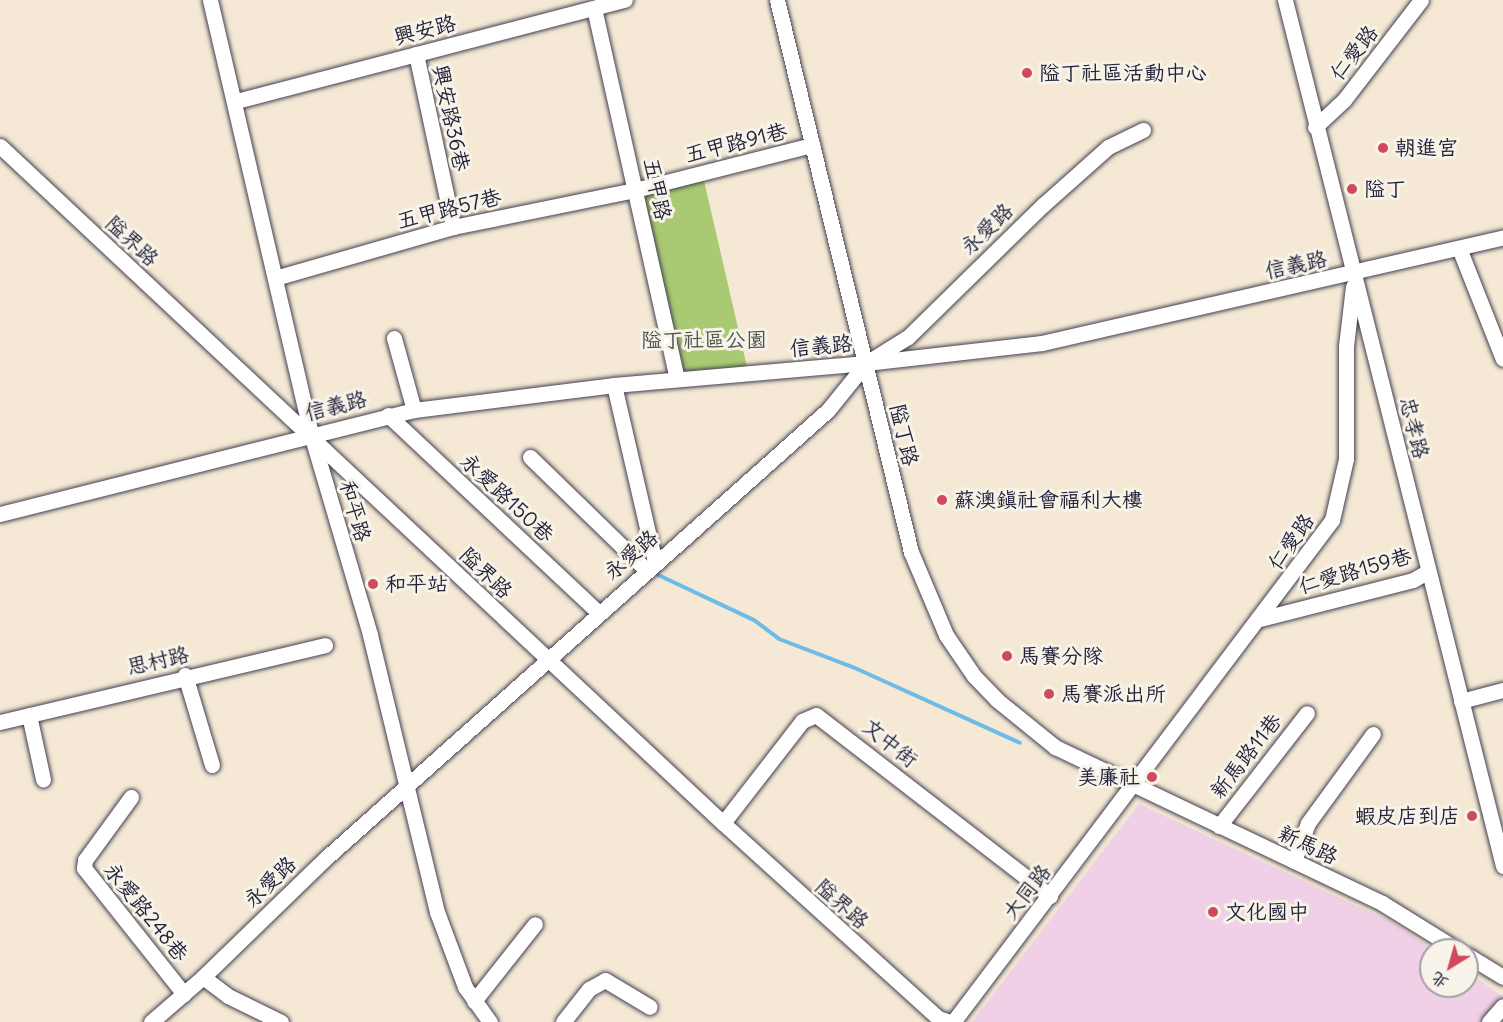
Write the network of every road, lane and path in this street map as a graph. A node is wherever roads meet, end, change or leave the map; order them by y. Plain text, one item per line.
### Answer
1 (210, 0) edge
2 (625, 0) edge
3 (777, 0) edge
4 (1286, 0) edge
5 (1421, 0) edge
6 (594, 8) junction
7 (416, 54) junction
8 (236, 101) junction
9 (1315, 128) junction
10 (1143, 130) dead end
11 (812, 145) junction
12 (0, 146) edge
13 (635, 190) junction
14 (453, 227) junction
15 (1503, 237) edge
16 (1459, 248) junction
17 (1355, 274) junction
18 (274, 278) junction
19 (394, 338) dead end
20 (1503, 359) edge
21 (866, 363) junction
22 (677, 378) junction
23 (614, 385) junction
24 (414, 410) junction
25 (388, 415) junction
26 (311, 434) junction
27 (530, 457) dead end
28 (0, 514) edge
29 (651, 566) junction
30 (1427, 572) junction
31 (598, 612) junction
32 (1260, 619) junction
33 (325, 645) dead end
34 (547, 658) junction
35 (185, 675) junction
36 (1503, 690) edge
37 (1461, 701) junction
38 (1307, 713) dead end
39 (29, 715) junction
40 (0, 722) edge
41 (1373, 734) dead end
42 (212, 765) dead end
43 (43, 779) dead end
44 (407, 785) junction
45 (1134, 787) junction
46 (131, 797) dead end
47 (723, 823) junction
48 (1219, 826) junction
49 (1294, 861) junction
50 (1503, 866) edge
51 (1050, 896) junction
52 (535, 924) dead end
53 (1439, 938) edge
54 (1479, 962) edge
55 (203, 977) junction
56 (1503, 977) edge
57 (184, 994) junction
58 (474, 1001) junction
59 (1503, 1006) edge
60 (650, 1007) dead end
61 (151, 1022) edge
62 (281, 1022) edge
63 (490, 1022) edge
64 (563, 1022) edge
65 (952, 1022) edge
66 (1490, 1022) edge

1 - 8 street, 和平路
2 - 6 street, 興安路
3 - 11 street, 隘丁路
4 - 9 street, 忠孝路
5 - 9 street, 仁愛路
6 - 7 street, 興安路
6 - 13 street, 五甲路
7 - 8 street, 興安路
7 - 14 street, 興安路36巷
8 - 18 street, 和平路
9 - 17 street, 忠孝路
10 - 21 street, 永愛路
11 - 13 street, 五甲路91巷
11 - 21 street, 隘丁路
12 - 26 street, 隘界路
13 - 14 street, 五甲路57巷
13 - 22 street, 五甲路
14 - 18 street, 五甲路57巷
15 - 16 street, 信義路
16 - 17 street, 信義路
16 - 20 street
17 - 21 street, 信義路
17 - 30 street, 忠孝路
17 - 32 street, 仁愛路
18 - 26 street, 和平路
19 - 24 street
21 - 22 street, 信義路
21 - 29 street, 永愛路
21 - 45 street, 隘丁路
22 - 23 street, 信義路
23 - 24 street, 信義路
23 - 29 street
24 - 25 street, 信義路
25 - 26 street, 信義路
25 - 31 street, 永愛路150巷
26 - 28 street, 信義路
26 - 34 street, 隘界路
26 - 44 street, 和平路
27 - 29 street
29 - 31 street, 永愛路
30 - 32 street, 仁愛路159巷
30 - 37 street, 忠孝路
31 - 34 street, 永愛路
32 - 45 street, 仁愛路
33 - 35 street, 思村路
34 - 44 street, 永愛路
34 - 47 street, 隘界路
35 - 39 street, 思村路
35 - 42 street
36 - 37 street
37 - 50 street, 忠孝路
38 - 48 street, 新馬路11巷
39 - 40 street, 思村路
39 - 43 street
41 - 49 street
44 - 55 street, 永愛路
44 - 58 street, 和平路
45 - 48 street, 新馬路
45 - 51 street, 大同路
46 - 57 street, 永愛路248巷
47 - 51 street, 文中街
47 - 65 street, 隘界路
48 - 49 street, 新馬路
49 - 53 street, 新馬路
51 - 65 street, 大同路
52 - 58 street
54 - 56 street
55 - 57 street, 永愛路
55 - 62 street
57 - 61 street, 永愛路
58 - 63 street, 和平路
59 - 66 street
60 - 64 street

